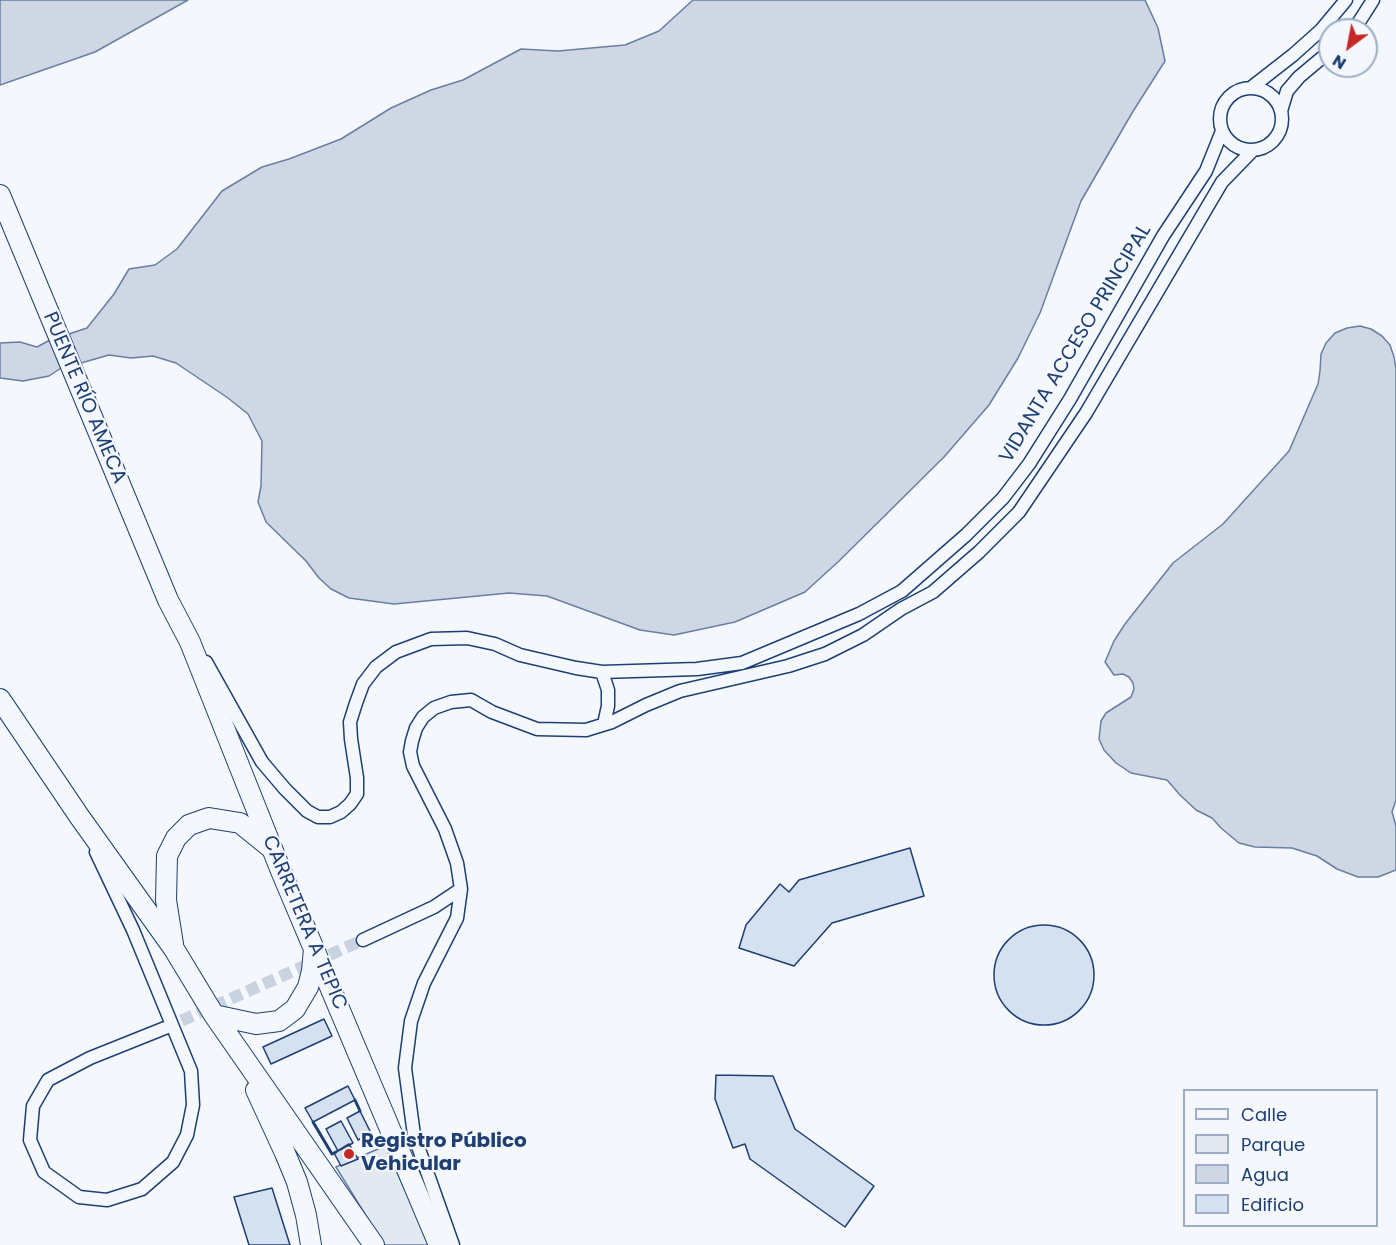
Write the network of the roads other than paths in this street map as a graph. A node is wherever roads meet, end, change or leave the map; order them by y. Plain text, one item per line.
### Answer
1 (1346, 0) edge
2 (1373, 0) edge
3 (1362, 18) edge
4 (1318, 61) edge
5 (1252, 87) junction
6 (1281, 111) junction
7 (1222, 131) junction
8 (1253, 150) junction
9 (0, 195) edge
10 (168, 600) joint
11 (190, 642) junction
12 (602, 672) junction
13 (0, 699) edge
14 (603, 724) junction
15 (79, 816) junction
16 (272, 849) junction
17 (461, 889) junction
18 (363, 940) tunnel mouth
19 (174, 949) junction
20 (314, 949) junction
21 (214, 1015) junction
22 (165, 1028) tunnel mouth
23 (228, 1034) junction
24 (311, 1245) edge
25 (374, 1245) edge
26 (439, 1245) edge
27 (453, 1245) edge

1 - 5 street, VIDANTA ACCESO PRINCIPAL
2 - 3 street
4 - 6 street
5 - 6 street
5 - 7 street, VIDANTA ACCESO PRINCIPAL
6 - 8 street
7 - 8 street
7 - 12 street, VIDANTA ACCESO PRINCIPAL
8 - 14 street
9 - 10 highway, PUENTE RÍO AMECA
10 - 11 highway, CARRETERA A TEPIC
11 - 12 street, VIDANTA ACCESO PRINCIPAL
11 - 16 highway, CARRETERA A TEPIC
12 - 14 street
13 - 15 highway
14 - 17 street
15 - 19 highway
15 - 22 street
16 - 19 highway
16 - 20 highway, CARRETERA A TEPIC
17 - 18 street
17 - 27 street
19 - 21 highway
20 - 21 highway
20 - 26 highway, CARRETERA A TEPIC
21 - 23 highway
23 - 24 highway
23 - 25 highway

